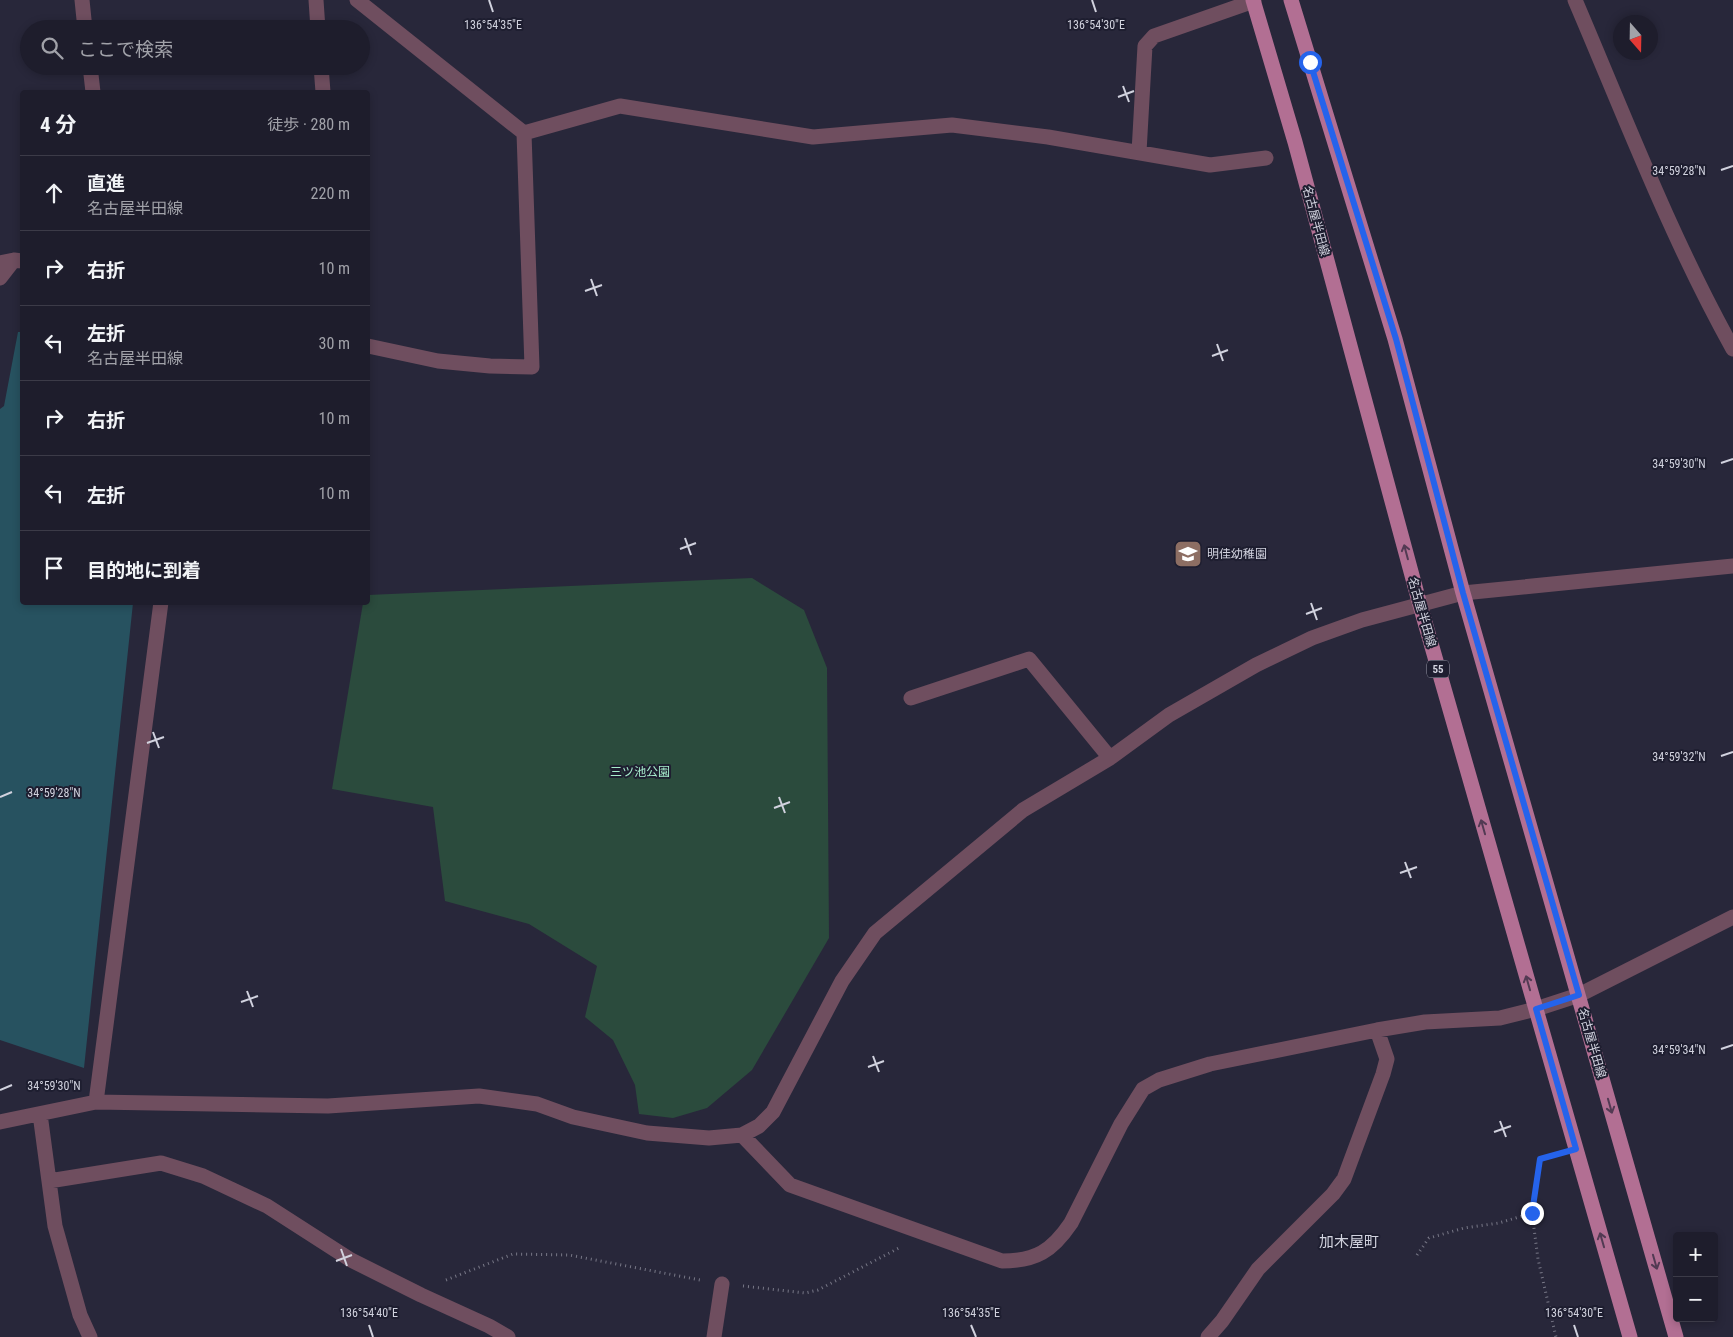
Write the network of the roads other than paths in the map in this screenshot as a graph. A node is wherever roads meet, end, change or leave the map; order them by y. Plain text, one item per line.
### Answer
1 (82, 0) edge
2 (316, 0) edge
3 (357, 0) edge
4 (1291, 0) edge
5 (1575, 0) edge
6 (1254, 1) edge
7 (84, 20) edge
8 (317, 20) edge
9 (91, 75) edge
10 (322, 75) edge
11 (93, 90) edge
12 (323, 90) edge
13 (524, 133) junction
14 (1139, 152) junction
15 (1266, 158) dead end
16 (12, 261) edge
17 (0, 278) edge
18 (370, 346) edge
19 (1733, 349) edge
20 (1733, 566) edge
21 (1463, 593) junction
22 (160, 605) edge
23 (1420, 605) junction
24 (910, 698) dead end
25 (1110, 758) junction
26 (1733, 917) edge
27 (1579, 995) junction
28 (1536, 1009) junction
29 (1377, 1030) junction
30 (96, 1102) junction
31 (40, 1114) junction
32 (0, 1122) edge
33 (742, 1135) junction
34 (49, 1181) junction
35 (722, 1284) road end
36 (90, 1337) edge
37 (508, 1337) edge
38 (714, 1337) edge
39 (1208, 1337) edge
40 (1630, 1337) edge
41 (1676, 1337) edge

1 - 7 street
2 - 8 street
3 - 13 street
4 - 21 main road, 名古屋半田線
5 - 19 street
6 - 14 street
23 -> 6 main road, 名古屋半田線 / 55
9 - 11 street
10 - 12 street
13 - 14 street
13 - 18 street
14 - 15 street
16 - 17 street
20 - 21 street
21 - 23 street
21 - 27 main road, 名古屋半田線
22 - 30 street
23 - 25 street
28 -> 23 main road, 名古屋半田線 / 55
24 - 25 street
25 - 33 street
26 - 27 street
27 - 28 street
27 -> 41 main road, 名古屋半田線
28 - 29 street
40 -> 28 main road, 名古屋半田線 / 55
29 - 33 street
29 - 39 street
30 - 31 street
30 - 33 street
31 - 32 street
31 - 34 street
34 - 36 street
34 - 37 street
35 - 38 street

